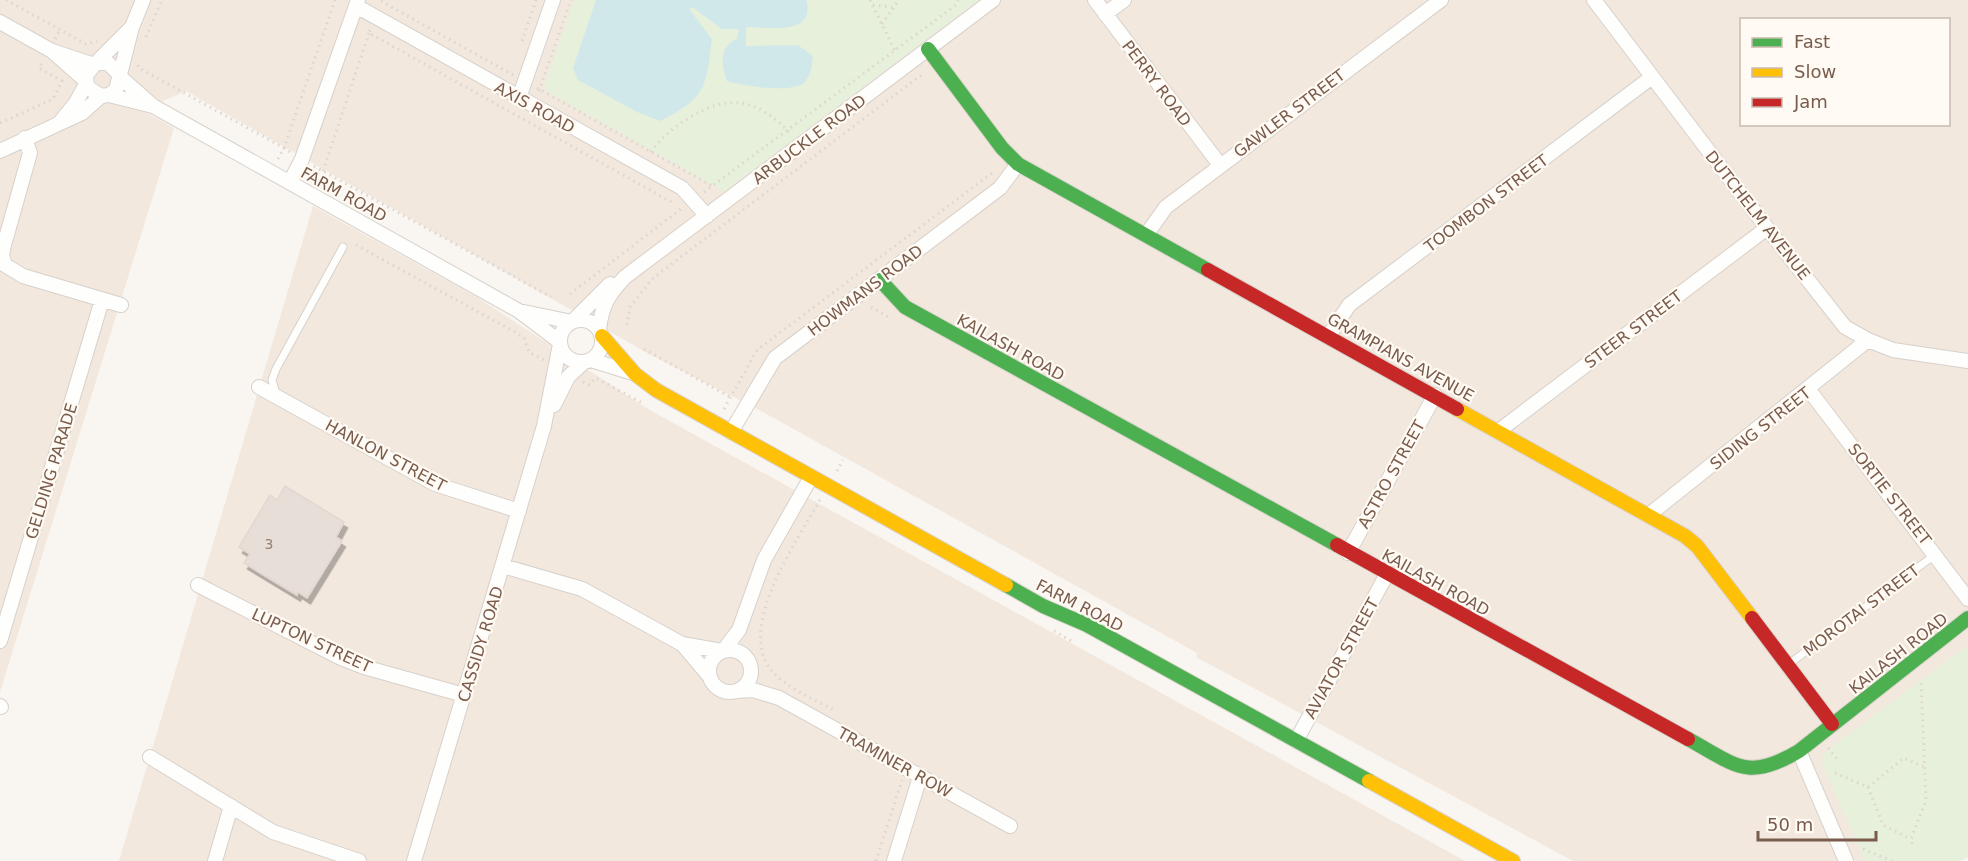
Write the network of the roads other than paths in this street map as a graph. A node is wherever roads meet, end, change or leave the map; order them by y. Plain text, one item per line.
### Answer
1 (143, 0) edge
2 (553, 0) edge
3 (993, 0) edge
4 (1095, 0) edge
5 (1124, 0) edge
6 (1441, 0) edge
7 (1594, 0) edge
8 (357, 3) edge
9 (1105, 14) junction
10 (0, 22) edge
11 (928, 49) junction
12 (50, 50) junction
13 (126, 51) junction
14 (95, 64) junction
15 (119, 74) junction
16 (1652, 77) junction
17 (86, 83) junction
18 (105, 96) junction
19 (525, 102) junction
20 (153, 106) junction
21 (60, 122) junction
22 (25, 138) junction
23 (0, 151) edge
24 (1018, 164) junction
25 (1220, 165) junction
26 (290, 182) junction
27 (707, 216) junction
28 (1767, 228) junction
29 (1146, 235) junction
30 (343, 248) dead end
31 (626, 278) junction
32 (880, 279) junction
33 (102, 300) junction
34 (121, 305) dead end
35 (519, 311) junction
36 (572, 322) junction
37 (600, 332) junction
38 (1328, 337) junction
39 (1868, 340) junction
40 (560, 343) junction
41 (588, 361) junction
42 (1968, 361) edge
43 (635, 374) junction
44 (260, 387) dead end
45 (1809, 390) junction
46 (1435, 395) junction
47 (278, 397) junction
48 (544, 426) junction
49 (1500, 430) junction
50 (731, 432) junction
51 (811, 477) junction
52 (519, 511) junction
53 (1650, 514) junction
54 (1348, 553) junction
55 (1936, 554) junction
56 (503, 566) junction
57 (1387, 574) junction
58 (198, 585) dead end
59 (1968, 599) edge
60 (747, 612) junction
61 (1968, 618) edge
62 (0, 641) edge
63 (682, 644) junction
64 (723, 651) junction
65 (749, 663) junction
66 (1787, 666) junction
67 (710, 677) junction
68 (736, 691) junction
69 (464, 695) junction
70 (779, 698) junction
71 (1832, 724) junction
72 (1296, 741) junction
73 (1799, 751) junction
74 (150, 757) dead end
75 (920, 777) junction
76 (231, 806) junction
77 (1010, 826) dead end
78 (215, 861) edge
79 (359, 861) edge
80 (414, 861) edge
81 (894, 861) edge
82 (1513, 861) edge
83 (1846, 861) edge

1 - 13 street
2 - 19 street
3 - 11 street, ARBUCKLE ROAD
4 - 9 street, PERRY ROAD
5 - 9 street
6 - 25 street, GAWLER STREET
7 - 16 street, DUTCHELM AVENUE
8 - 19 street, AXIS ROAD
8 - 26 street
9 - 25 street, PERRY ROAD
10 - 12 street
11 - 24 street, GRAMPIANS AVENUE
11 - 27 street, ARBUCKLE ROAD
12 - 14 street
12 - 17 street
13 - 14 street
13 - 15 street
14 - 15 street
14 - 17 street
15 - 18 street
15 - 20 street, FARM ROAD
16 - 28 street, DUTCHELM AVENUE
16 - 38 street, TOOMBON STREET
17 - 18 street
17 - 21 street
18 - 20 street, FARM ROAD
18 - 21 street
19 - 27 street, AXIS ROAD
20 - 26 street, FARM ROAD
21 - 22 street
22 - 23 street
22 - 33 street
24 - 29 street, GRAMPIANS AVENUE
24 - 32 street, HOWMANS ROAD
25 - 29 street, GAWLER STREET
26 - 35 street, FARM ROAD
27 - 31 street, ARBUCKLE ROAD
28 - 39 street, DUTCHELM AVENUE
28 - 49 street, STEER STREET
29 - 38 street, GRAMPIANS AVENUE
30 - 47 lane
31 - 36 street, ARBUCKLE ROAD
31 - 37 street, ARBUCKLE ROAD
32 - 50 street, HOWMANS ROAD
32 - 54 street, KAILASH ROAD
33 - 34 street
33 - 62 street, GELDING PARADE
35 - 36 street, FARM ROAD
35 - 40 street, FARM ROAD
36 - 37 street
36 - 40 street
37 - 41 street
37 - 43 street, FARM ROAD
38 - 46 street, GRAMPIANS AVENUE
39 - 42 street, DUTCHELM AVENUE
39 - 45 street, SIDING STREET
40 - 41 street
40 - 48 street, CASSIDY ROAD
41 - 43 street, FARM ROAD
41 - 48 street, CASSIDY ROAD
43 - 50 street, FARM ROAD
44 - 47 street, HANLON STREET
45 - 53 street, SIDING STREET
45 - 55 street, SORTIE STREET
46 - 49 street, GRAMPIANS AVENUE
46 - 54 street, ASTRO STREET
47 - 52 street, HANLON STREET
48 - 52 street, CASSIDY ROAD
49 - 53 street, GRAMPIANS AVENUE
50 - 51 street, FARM ROAD
51 - 60 street
51 - 72 street, FARM ROAD
52 - 56 street, CASSIDY ROAD
53 - 66 street, GRAMPIANS AVENUE
54 - 57 street, KAILASH ROAD
55 - 59 street, SORTIE STREET
55 - 66 lane, MOROTAI STREET
56 - 63 street
56 - 69 street, CASSIDY ROAD
57 - 72 street, AVIATOR STREET
57 - 73 street, KAILASH ROAD
58 - 69 street, LUPTON STREET
60 - 64 street
60 - 65 street
61 - 71 street, KAILASH ROAD
63 - 64 street
63 - 67 street
64 - 65 street
64 - 67 street
65 - 68 street
65 - 70 street, TRAMINER ROW
66 - 71 street, GRAMPIANS AVENUE
67 - 68 street
68 - 70 street, TRAMINER ROW
69 - 80 street, CASSIDY ROAD
70 - 75 street, TRAMINER ROW
71 - 73 street, KAILASH ROAD
72 - 82 street, FARM ROAD
73 - 83 street
74 - 76 street
75 - 77 street, TRAMINER ROW
75 - 81 street
76 - 78 street
76 - 79 street

